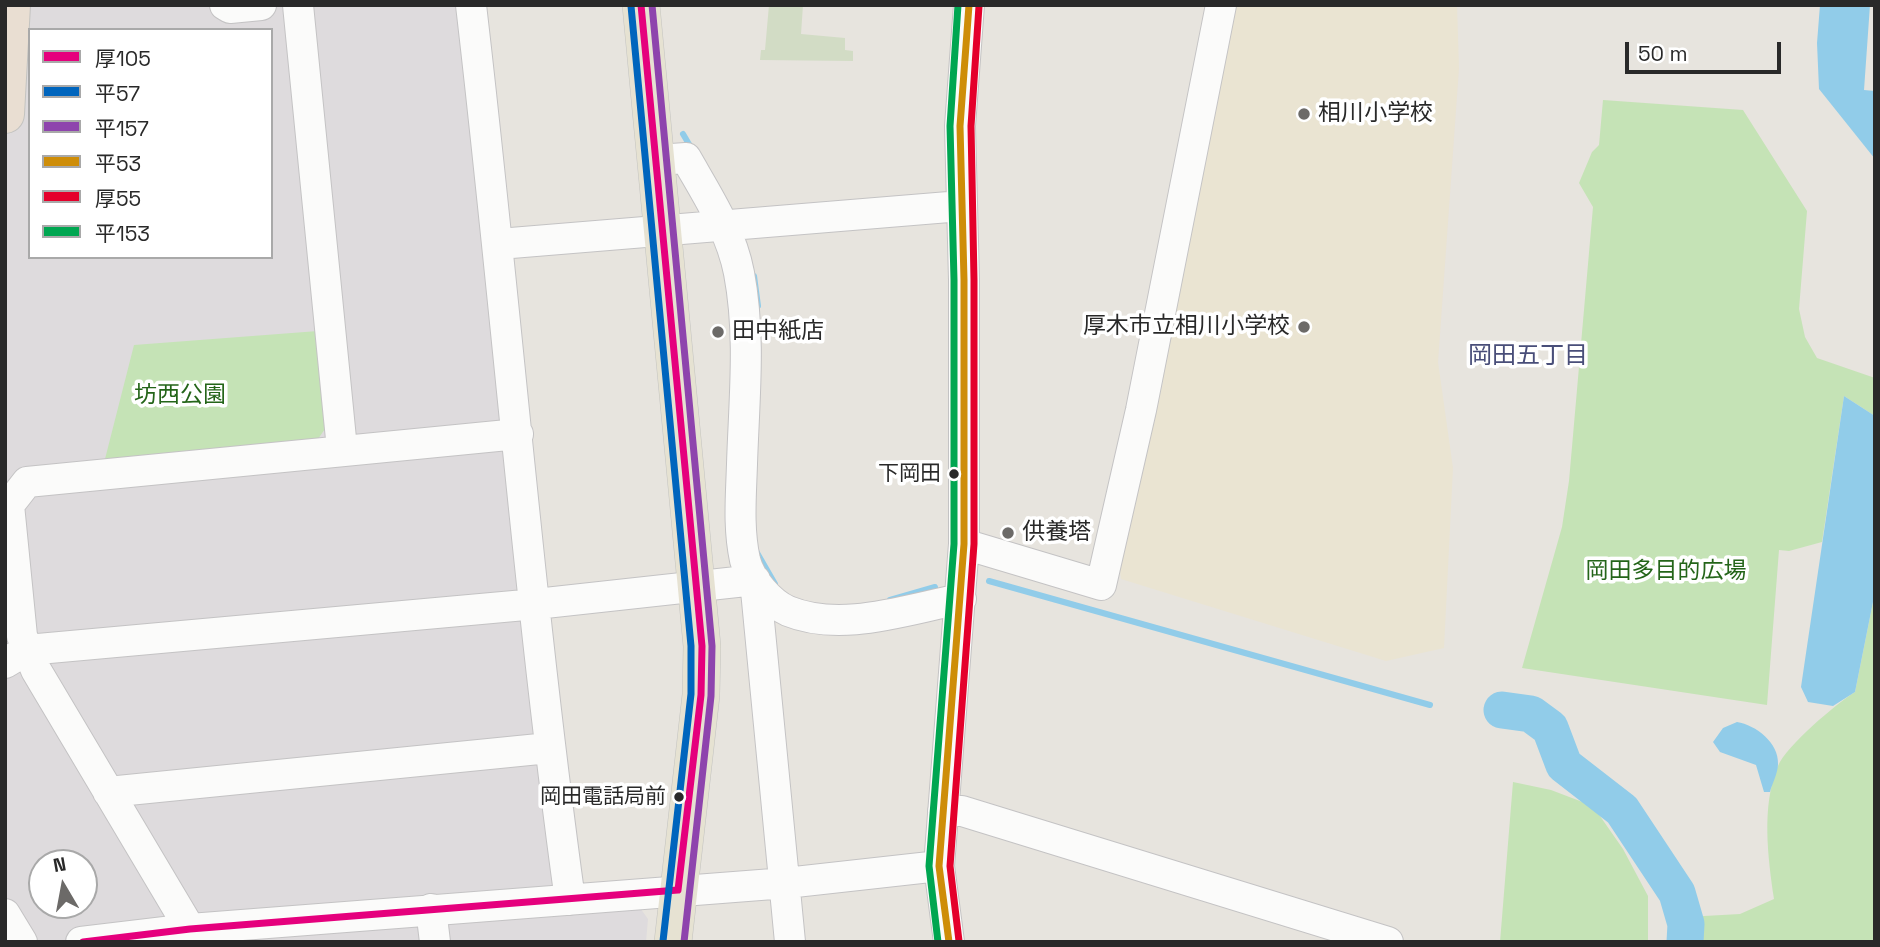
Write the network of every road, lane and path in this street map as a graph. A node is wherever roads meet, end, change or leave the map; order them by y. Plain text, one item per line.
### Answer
1 (12, 5) edge
2 (225, 5) edge
3 (261, 5) edge
4 (298, 5) edge
5 (471, 5) edge
6 (641, 5) edge
7 (969, 5) edge
8 (1221, 5) edge
9 (5, 114) edge
10 (657, 160) junction
11 (961, 205) junction
12 (725, 225) junction
13 (665, 229) junction
14 (499, 244) junction
15 (518, 434) junction
16 (342, 449) junction
17 (962, 575) junction
18 (755, 580) junction
19 (699, 584) junction
20 (536, 604) junction
21 (16, 657) edge
22 (549, 748) junction
23 (108, 792) junction
24 (943, 811) junction
25 (939, 866) junction
26 (786, 883) junction
27 (678, 890) junction
28 (570, 900) junction
29 (431, 909) junction
30 (5, 914) edge
31 (190, 929) junction
32 (22, 942) edge
33 (81, 942) edge
34 (435, 942) edge
35 (673, 942) edge
36 (790, 942) edge
37 (949, 942) edge
38 (1388, 942) edge

1 - 9 highway
2 - 3 street
4 - 16 street
5 - 14 street
6 - 10 main road
7 - 11 street
8 - 17 street
10 - 12 street
10 - 13 main road
11 - 12 street
11 - 17 street
12 - 13 street
12 - 18 street
13 - 14 street
13 - 19 main road
14 - 15 street
15 - 16 street
15 - 20 street
16 - 21 street
17 - 18 street
17 - 24 street
18 - 19 street
18 - 26 street
19 - 20 street
19 - 27 main road
20 - 21 street
20 - 22 street
21 - 23 street
22 - 23 street
22 - 28 street
23 - 31 street
24 - 25 street
24 - 38 street
25 - 26 street
25 - 37 street
26 - 27 street
26 - 36 street
27 - 28 street
27 - 35 main road
28 - 29 street
29 - 31 street
29 - 34 street
30 - 32 street
31 - 33 street

